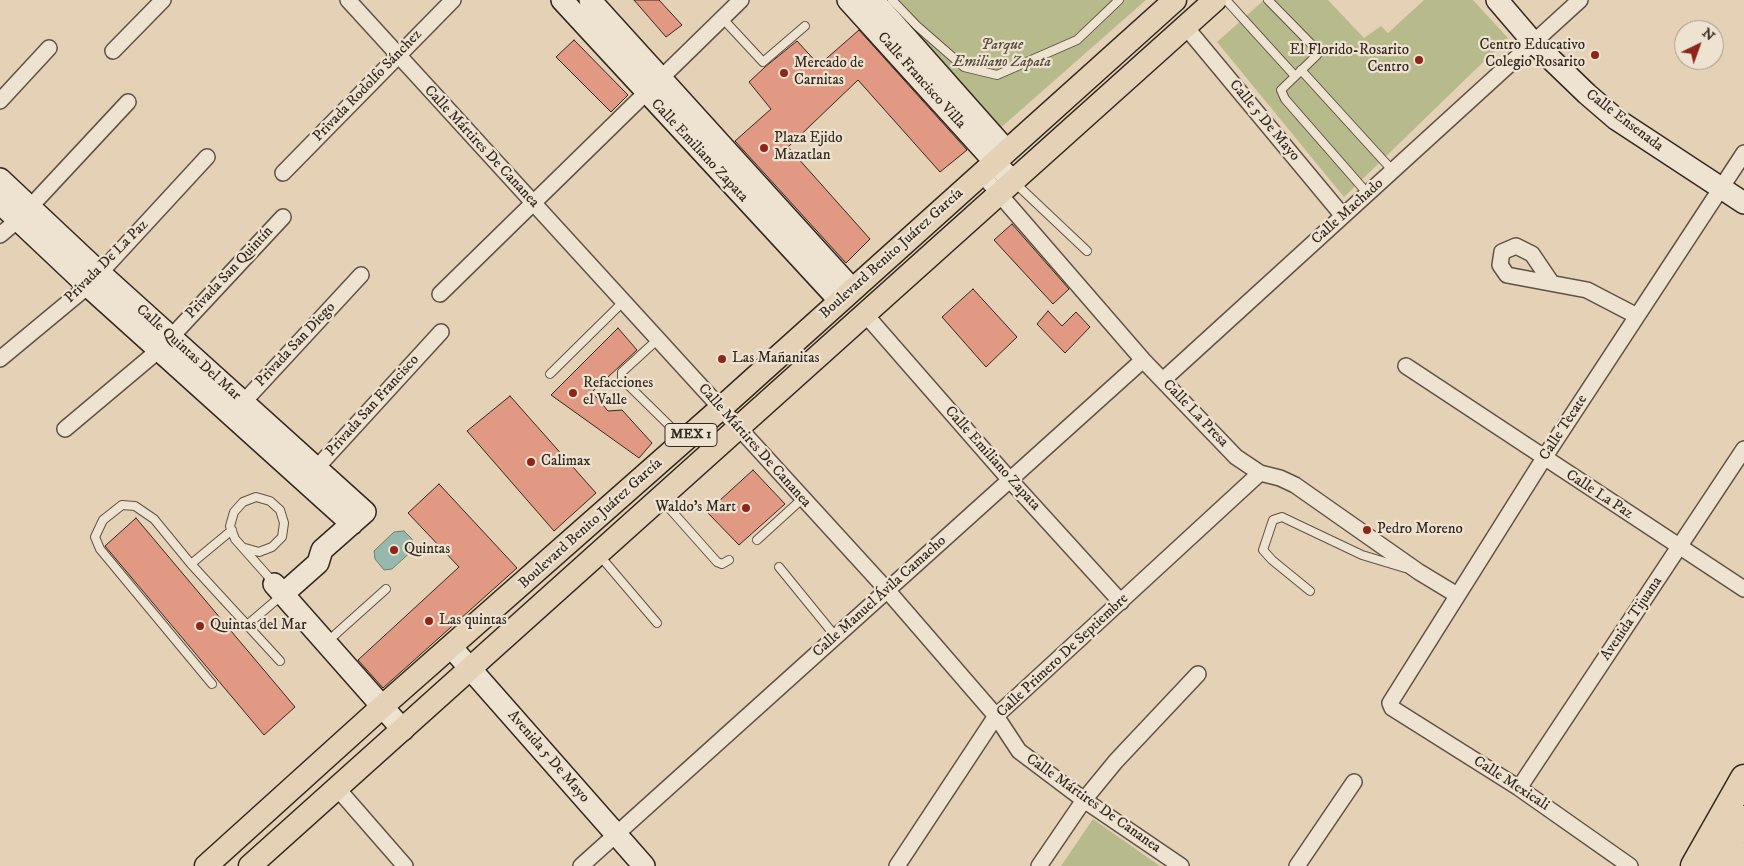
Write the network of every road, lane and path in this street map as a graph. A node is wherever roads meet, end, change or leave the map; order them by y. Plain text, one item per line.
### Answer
1 (163, 0) edge
2 (348, 0) edge
3 (453, 0) edge
4 (562, 0) edge
5 (590, 0) edge
6 (741, 0) edge
7 (848, 0) edge
8 (873, 0) edge
9 (892, 0) edge
10 (1119, 0) edge
11 (1174, 0) edge
12 (1215, 0) edge
13 (1226, 0) edge
14 (1268, 0) edge
15 (1497, 0) edge
16 (1580, 0) edge
17 (722, 19) junction
18 (805, 26) dead end
19 (1185, 26) junction
20 (1533, 42) junction
21 (50, 48) dead end
22 (113, 51) dead end
23 (397, 55) junction
24 (1301, 70) junction
25 (1294, 76) junction
26 (654, 87) junction
27 (0, 101) edge
28 (128, 102) dead end
29 (1744, 153) edge
30 (207, 157) dead end
31 (994, 161) junction
32 (1393, 171) junction
33 (283, 173) dead end
34 (0, 179) edge
35 (1005, 187) junction
36 (1721, 188) junction
37 (1368, 194) junction
38 (0, 203) edge
39 (1744, 203) edge
40 (534, 204) junction
41 (24, 214) junction
42 (1343, 216) junction
43 (283, 217) dead end
44 (0, 235) edge
45 (1087, 251) dead end
46 (360, 275) dead end
47 (94, 280) junction
48 (1551, 282) dead end
49 (440, 294) dead end
50 (845, 295) junction
51 (623, 302) junction
52 (865, 314) junction
53 (1638, 316) junction
54 (441, 332) dead end
55 (657, 340) junction
56 (165, 343) junction
57 (0, 359) edge
58 (1144, 360) junction
59 (1406, 366) dead end
60 (550, 374) dead end
61 (1163, 380) junction
62 (238, 408) junction
63 (720, 409) junction
64 (65, 429) dead end
65 (738, 429) junction
66 (685, 440) junction
67 (1744, 449) edge
68 (1544, 458) junction
69 (1260, 473) junction
70 (310, 475) junction
71 (1010, 480) junction
72 (661, 499) junction
73 (802, 499) junction
74 (232, 530) junction
75 (757, 540) dead end
76 (245, 548) junction
77 (1679, 548) junction
78 (598, 555) junction
79 (729, 560) dead end
80 (191, 564) junction
81 (779, 567) dead end
82 (1419, 572) junction
83 (278, 589) junction
84 (386, 589) dead end
85 (1744, 589) edge
86 (887, 590) junction
87 (1310, 591) dead end
88 (1458, 595) junction
89 (1121, 602) junction
90 (657, 623) dead end
91 (247, 625) junction
92 (836, 637) junction
93 (326, 642) junction
94 (452, 648) junction
95 (280, 661) dead end
96 (471, 669) junction
97 (1198, 674) dead end
98 (212, 684) dead end
99 (383, 706) junction
100 (1390, 706) joint
101 (996, 716) junction
102 (403, 730) junction
103 (1744, 778) edge
104 (1354, 782) dead end
105 (338, 788) junction
106 (1519, 788) junction
107 (1084, 800) junction
108 (1744, 819) edge
109 (616, 834) junction
110 (1744, 856) edge
111 (206, 866) edge
112 (250, 866) edge
113 (405, 866) edge
114 (581, 866) edge
115 (644, 866) edge
116 (897, 866) edge
117 (1039, 866) edge
118 (1181, 866) edge
119 (1297, 866) edge
120 (1630, 866) edge
121 (1694, 866) edge
122 (1713, 866) edge
123 (1738, 866) edge

1 - 22 street
2 - 23 street, Calle Mártires De Cananea
3 - 23 street, Privada Rodolfo Sánchez
4 - 26 street, Calle Emiliano Zapata
5 - 26 street, Calle Emiliano Zapata
6 - 17 street
7 - 31 street, Calle Francisco Villa
8 - 31 street, Calle Francisco Villa
9 - 10 lane
11 - 31 main road, Boulevard Benito Juárez García / MEX 1
12 - 19 main road, Boulevard Benito Juárez García / MEX 1
13 - 25 lane
14 - 24 lane
15 - 20 street, Calle Ensenada
16 - 20 street, Calle Machado
17 - 18 lane
17 - 26 street
19 - 35 main road, Boulevard Benito Juárez García / MEX 1
19 - 42 street, Calle 5 De Mayo
20 - 32 street, Calle Machado
20 - 36 street, Calle Ensenada
21 - 27 street
23 - 33 street, Privada Rodolfo Sánchez
23 - 40 street, Calle Mártires De Cananea
24 - 25 lane
24 - 32 lane
25 - 37 lane
26 - 40 street
26 - 50 street, Calle Emiliano Zapata
28 - 41 street
29 - 36 street, Calle Tecate
30 - 47 street, Privada De La Paz
31 - 35 street
31 - 50 main road, Boulevard Benito Juárez García / MEX 1
32 - 37 street, Calle Machado
34 - 41 street, Calle Quintas Del Mar
35 - 45 lane
35 - 52 main road, Boulevard Benito Juárez García / MEX 1
35 - 58 street, Calle La Presa
36 - 39 street, Calle Ensenada
36 - 53 street, Calle Tecate
37 - 42 street, Calle Machado
38 - 41 street, Calle Quintas Del Mar
40 - 49 street
40 - 51 street, Calle Mártires De Cananea
41 - 44 street
41 - 47 street, Calle Quintas Del Mar
42 - 61 street, Calle Machado
43 - 56 street, Privada San Quintín
46 - 62 street, Privada San Diego
47 - 56 street, Calle Quintas Del Mar
47 - 57 street, Privada De La Paz
48 - 53 street
50 - 63 main road, Boulevard Benito Juárez García / MEX 1
51 - 55 street, Calle Mártires De Cananea
51 - 60 lane
52 - 65 main road, Boulevard Benito Juárez García / MEX 1
52 - 71 street, Calle Emiliano Zapata
53 - 68 street, Calle Tecate
54 - 70 street, Privada San Francisco
55 - 63 street, Calle Mártires De Cananea
55 - 66 lane
56 - 62 street, Calle Quintas Del Mar
56 - 64 street, Privada San Quintín
58 - 61 street, Calle La Presa
58 - 71 street, Calle Manuel Ávila Camacho
59 - 68 street, Calle La Paz
61 - 69 street, Calle La Presa
62 - 70 street, Calle Quintas Del Mar
63 - 65 street, Calle Mártires De Cananea
63 - 66 main road, Boulevard Benito Juárez García / MEX 1
65 - 72 main road, Boulevard Benito Juárez García / MEX 1
65 - 73 street, Calle Mártires De Cananea
66 - 94 main road, Boulevard Benito Juárez García / MEX 1
67 - 77 street, Avenida Tijuana
68 - 77 street, Calle La Paz
68 - 88 street, Calle Tecate
69 - 82 street, Calle La Presa
69 - 89 street, Calle Primero De Septiembre
70 - 83 street, Calle Quintas Del Mar
71 - 86 street, Calle Manuel Ávila Camacho
71 - 89 street, Calle Emiliano Zapata
72 - 78 main road, Boulevard Benito Juárez García / MEX 1
72 - 79 lane
73 - 75 lane
73 - 86 street, Calle Mártires De Cananea
74 - 76 lane
74 - 76 lane
74 - 80 lane
76 - 83 lane
77 - 85 street, Calle La Paz
77 - 106 street, Avenida Tijuana
78 - 90 lane
78 - 96 main road, Boulevard Benito Juárez García / MEX 1
80 - 91 lane
80 - 98 lane
81 - 92 lane
82 - 87 lane
82 - 88 street, Calle La Presa
83 - 91 lane
83 - 93 street
84 - 93 lane
86 - 92 street, Calle Manuel Ávila Camacho
86 - 101 street, Calle Mártires De Cananea
88 - 100 street, Calle Tecate
89 - 101 street, Calle Primero De Septiembre
91 - 95 lane
92 - 109 street, Calle Manuel Ávila Camacho
93 - 99 street
94 - 96 street, Avenida 5 De Mayo
94 - 99 main road, Boulevard Benito Juárez García / MEX 1
96 - 102 main road, Boulevard Benito Juárez García / MEX 1
96 - 109 street, Avenida 5 De Mayo
97 - 107 street
99 - 102 street
99 - 111 main road, Boulevard Benito Juárez García / MEX 1
100 - 106 street, Calle Mexicali
101 - 107 street, Calle Mártires De Cananea
101 - 116 street, Calle Primero De Septiembre
102 - 105 main road, Boulevard Benito Juárez García / MEX 1
103 - 121 highway
104 - 119 street
105 - 112 main road, Boulevard Benito Juárez García / MEX 1
105 - 113 street
106 - 120 street, Calle Mexicali
107 - 117 street
107 - 118 street, Calle Mártires De Cananea
108 - 122 highway
109 - 114 street, Calle Manuel Ávila Camacho
109 - 115 street, Avenida 5 De Mayo
110 - 123 highway

